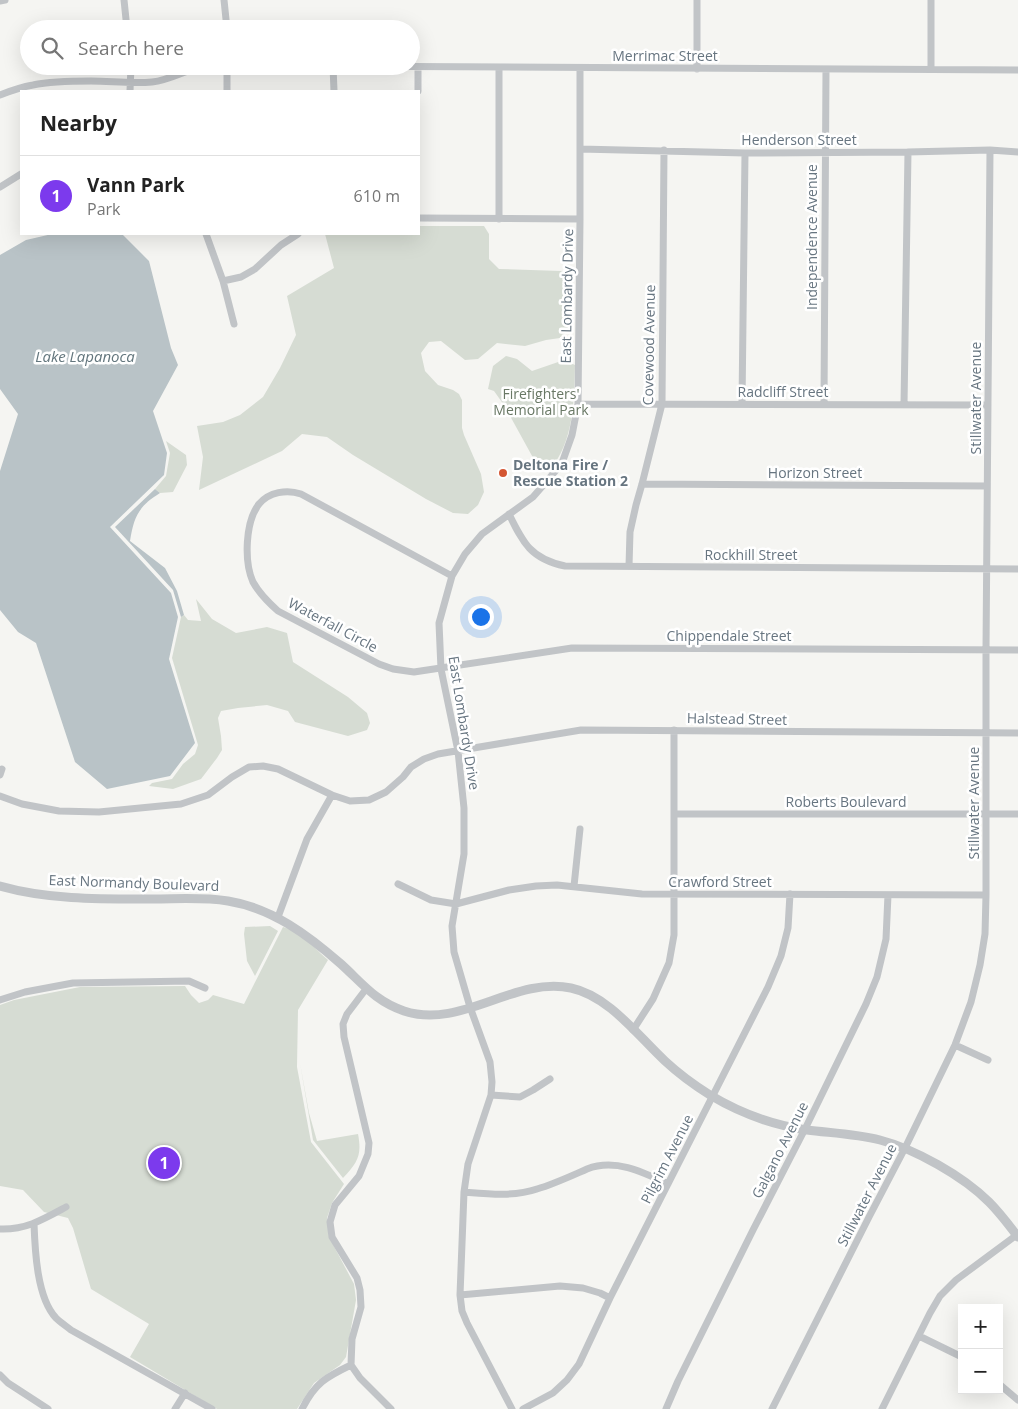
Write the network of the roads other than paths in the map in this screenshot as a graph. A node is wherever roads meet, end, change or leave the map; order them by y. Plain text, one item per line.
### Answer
1 (5, 0) edge
2 (124, 0) edge
3 (224, 0) edge
4 (697, 0) edge
5 (931, 0) edge
6 (0, 1) edge
7 (126, 20) edge
8 (226, 20) edge
9 (420, 67) edge
10 (499, 67) junction
11 (580, 68) junction
12 (697, 69) junction
13 (826, 69) junction
14 (931, 69) junction
15 (1018, 70) edge
16 (131, 75) edge
17 (177, 75) edge
18 (227, 75) edge
19 (333, 75) edge
20 (418, 75) edge
21 (131, 83) junction
22 (130, 90) edge
23 (227, 90) edge
24 (334, 90) edge
25 (418, 90) edge
26 (0, 95) edge
27 (580, 149) junction
28 (664, 150) junction
29 (990, 150) junction
30 (745, 152) junction
31 (825, 152) junction
32 (908, 152) junction
33 (1018, 152) edge
34 (20, 175) edge
35 (0, 187) edge
36 (420, 218) edge
37 (580, 218) junction
38 (499, 219) junction
39 (206, 235) edge
40 (296, 235) edge
41 (223, 281) junction
42 (234, 324) dead end
43 (578, 404) junction
44 (662, 404) junction
45 (742, 404) junction
46 (824, 404) junction
47 (904, 405) junction
48 (988, 405) junction
49 (642, 484) junction
50 (987, 486) junction
51 (509, 514) junction
52 (629, 566) junction
53 (987, 569) junction
54 (1018, 569) edge
55 (452, 576) junction
56 (986, 650) junction
57 (1018, 650) edge
58 (441, 669) junction
59 (674, 730) junction
60 (987, 733) junction
61 (1018, 734) edge
62 (458, 751) junction
63 (332, 795) junction
64 (0, 796) edge
65 (674, 814) junction
66 (986, 814) junction
67 (1018, 814) edge
68 (580, 829) dead end
69 (398, 884) dead end
70 (0, 886) edge
71 (574, 886) junction
72 (674, 894) junction
73 (790, 894) junction
74 (888, 895) junction
75 (986, 896) junction
76 (456, 904) junction
77 (278, 917) junction
78 (205, 988) dead end
79 (366, 989) junction
80 (0, 1000) edge
81 (470, 1007) junction
82 (633, 1030) junction
83 (955, 1045) junction
84 (988, 1060) dead end
85 (550, 1079) dead end
86 (491, 1095) junction
87 (713, 1097) junction
88 (805, 1129) junction
89 (905, 1148) junction
90 (668, 1184) junction
91 (464, 1192) junction
92 (66, 1207) dead end
93 (34, 1224) junction
94 (0, 1228) edge
95 (1018, 1235) edge
96 (460, 1295) junction
97 (610, 1298) junction
98 (919, 1336) junction
99 (958, 1356) edge
100 (351, 1366) junction
101 (0, 1375) edge
102 (1003, 1387) edge
103 (185, 1394) junction
104 (1018, 1400) edge
105 (48, 1409) edge
106 (175, 1409) edge
107 (212, 1409) edge
108 (302, 1409) edge
109 (391, 1409) edge
110 (512, 1409) edge
111 (523, 1409) edge
112 (666, 1409) edge
113 (772, 1409) edge
114 (882, 1409) edge

1 - 6 street
2 - 7 street
3 - 8 street
4 - 12 street
5 - 14 street
9 - 10 street, Merrimac Street
10 - 11 street, Merrimac Street
10 - 38 street
11 - 12 street, Merrimac Street
11 - 27 street, East Lombardy Drive
12 - 13 street, Merrimac Street
13 - 14 street, Merrimac Street
13 - 31 street, Independence Avenue
14 - 15 street, Merrimac Street
16 - 21 street
17 - 21 street
18 - 23 street
19 - 24 street
20 - 25 street
21 - 22 street
21 - 26 street
27 - 28 street, Henderson Street
27 - 37 street, East Lombardy Drive
28 - 30 street, Henderson Street
28 - 44 street, Covewood Avenue
29 - 32 street, Henderson Street
29 - 33 street, Henderson Street
29 - 48 street, Stillwater Avenue
30 - 31 street, Henderson Street
30 - 45 street
31 - 32 street, Henderson Street
31 - 46 street, Independence Avenue
32 - 47 street
34 - 35 street
36 - 38 street
37 - 38 street
37 - 43 street, East Lombardy Drive
39 - 41 street
40 - 41 street
41 - 42 street
43 - 44 street, Radcliff Street
43 - 51 street, East Lombardy Drive
44 - 45 street, Radcliff Street
44 - 49 street, Covewood Avenue
45 - 46 street, Radcliff Street
46 - 47 street, Radcliff Street
47 - 48 street, Radcliff Street
48 - 50 street, Stillwater Avenue
49 - 50 street, Horizon Street
49 - 52 street, Covewood Avenue
50 - 53 street, Stillwater Avenue
51 - 52 street, Rockhill Street
51 - 55 street, East Lombardy Drive
52 - 53 street, Rockhill Street
53 - 54 street, Rockhill Street
53 - 56 street, Stillwater Avenue
55 - 58 street, East Lombardy Drive
55 - 58 street, Waterfall Circle
56 - 57 street, Chippendale Street
56 - 58 street, Chippendale Street
56 - 60 street, Stillwater Avenue
58 - 62 street, East Lombardy Drive
59 - 60 street, Halstead Street
59 - 62 street, Halstead Street
59 - 65 street
60 - 61 street, Halstead Street
60 - 66 street, Stillwater Avenue
62 - 63 street, Halstead Street
62 - 76 street, East Lombardy Drive
63 - 64 street, Halstead Street
63 - 77 street
65 - 66 street, Roberts Boulevard
65 - 72 street
66 - 67 street, Roberts Boulevard
66 - 75 street, Stillwater Avenue
68 - 71 street
69 - 76 street
70 - 77 street, East Normandy Boulevard
71 - 72 street, Crawford Street
71 - 76 street, Crawford Street
72 - 73 street, Crawford Street
72 - 82 street
73 - 74 street, Crawford Street
73 - 87 street, Pilgrim Avenue
74 - 75 street, Crawford Street
74 - 88 street, Galgano Avenue
75 - 83 street, Stillwater Avenue
76 - 81 street, East Lombardy Drive
77 - 79 street, East Normandy Boulevard
78 - 80 street
79 - 81 street, East Normandy Boulevard
79 - 100 street
81 - 82 street, East Normandy Boulevard
81 - 86 street, East Lombardy Drive
82 - 87 street, East Normandy Boulevard
83 - 84 street
83 - 89 street, Stillwater Avenue
85 - 86 street
86 - 91 street, East Lombardy Drive
87 - 88 street, East Normandy Boulevard
87 - 90 street, Pilgrim Avenue
88 - 89 street, East Normandy Boulevard
88 - 112 street, Galgano Avenue
89 - 95 street, East Normandy Boulevard
89 - 113 street, Stillwater Avenue
90 - 91 street
90 - 97 street, Pilgrim Avenue
91 - 96 street, East Lombardy Drive
92 - 93 street
93 - 94 street
93 - 103 street
95 - 98 street
96 - 97 street
96 - 110 street, East Lombardy Drive
97 - 111 street, Pilgrim Avenue
98 - 99 street
98 - 114 street
100 - 108 street
100 - 109 street
101 - 105 street
102 - 104 street
103 - 106 street
103 - 107 street

